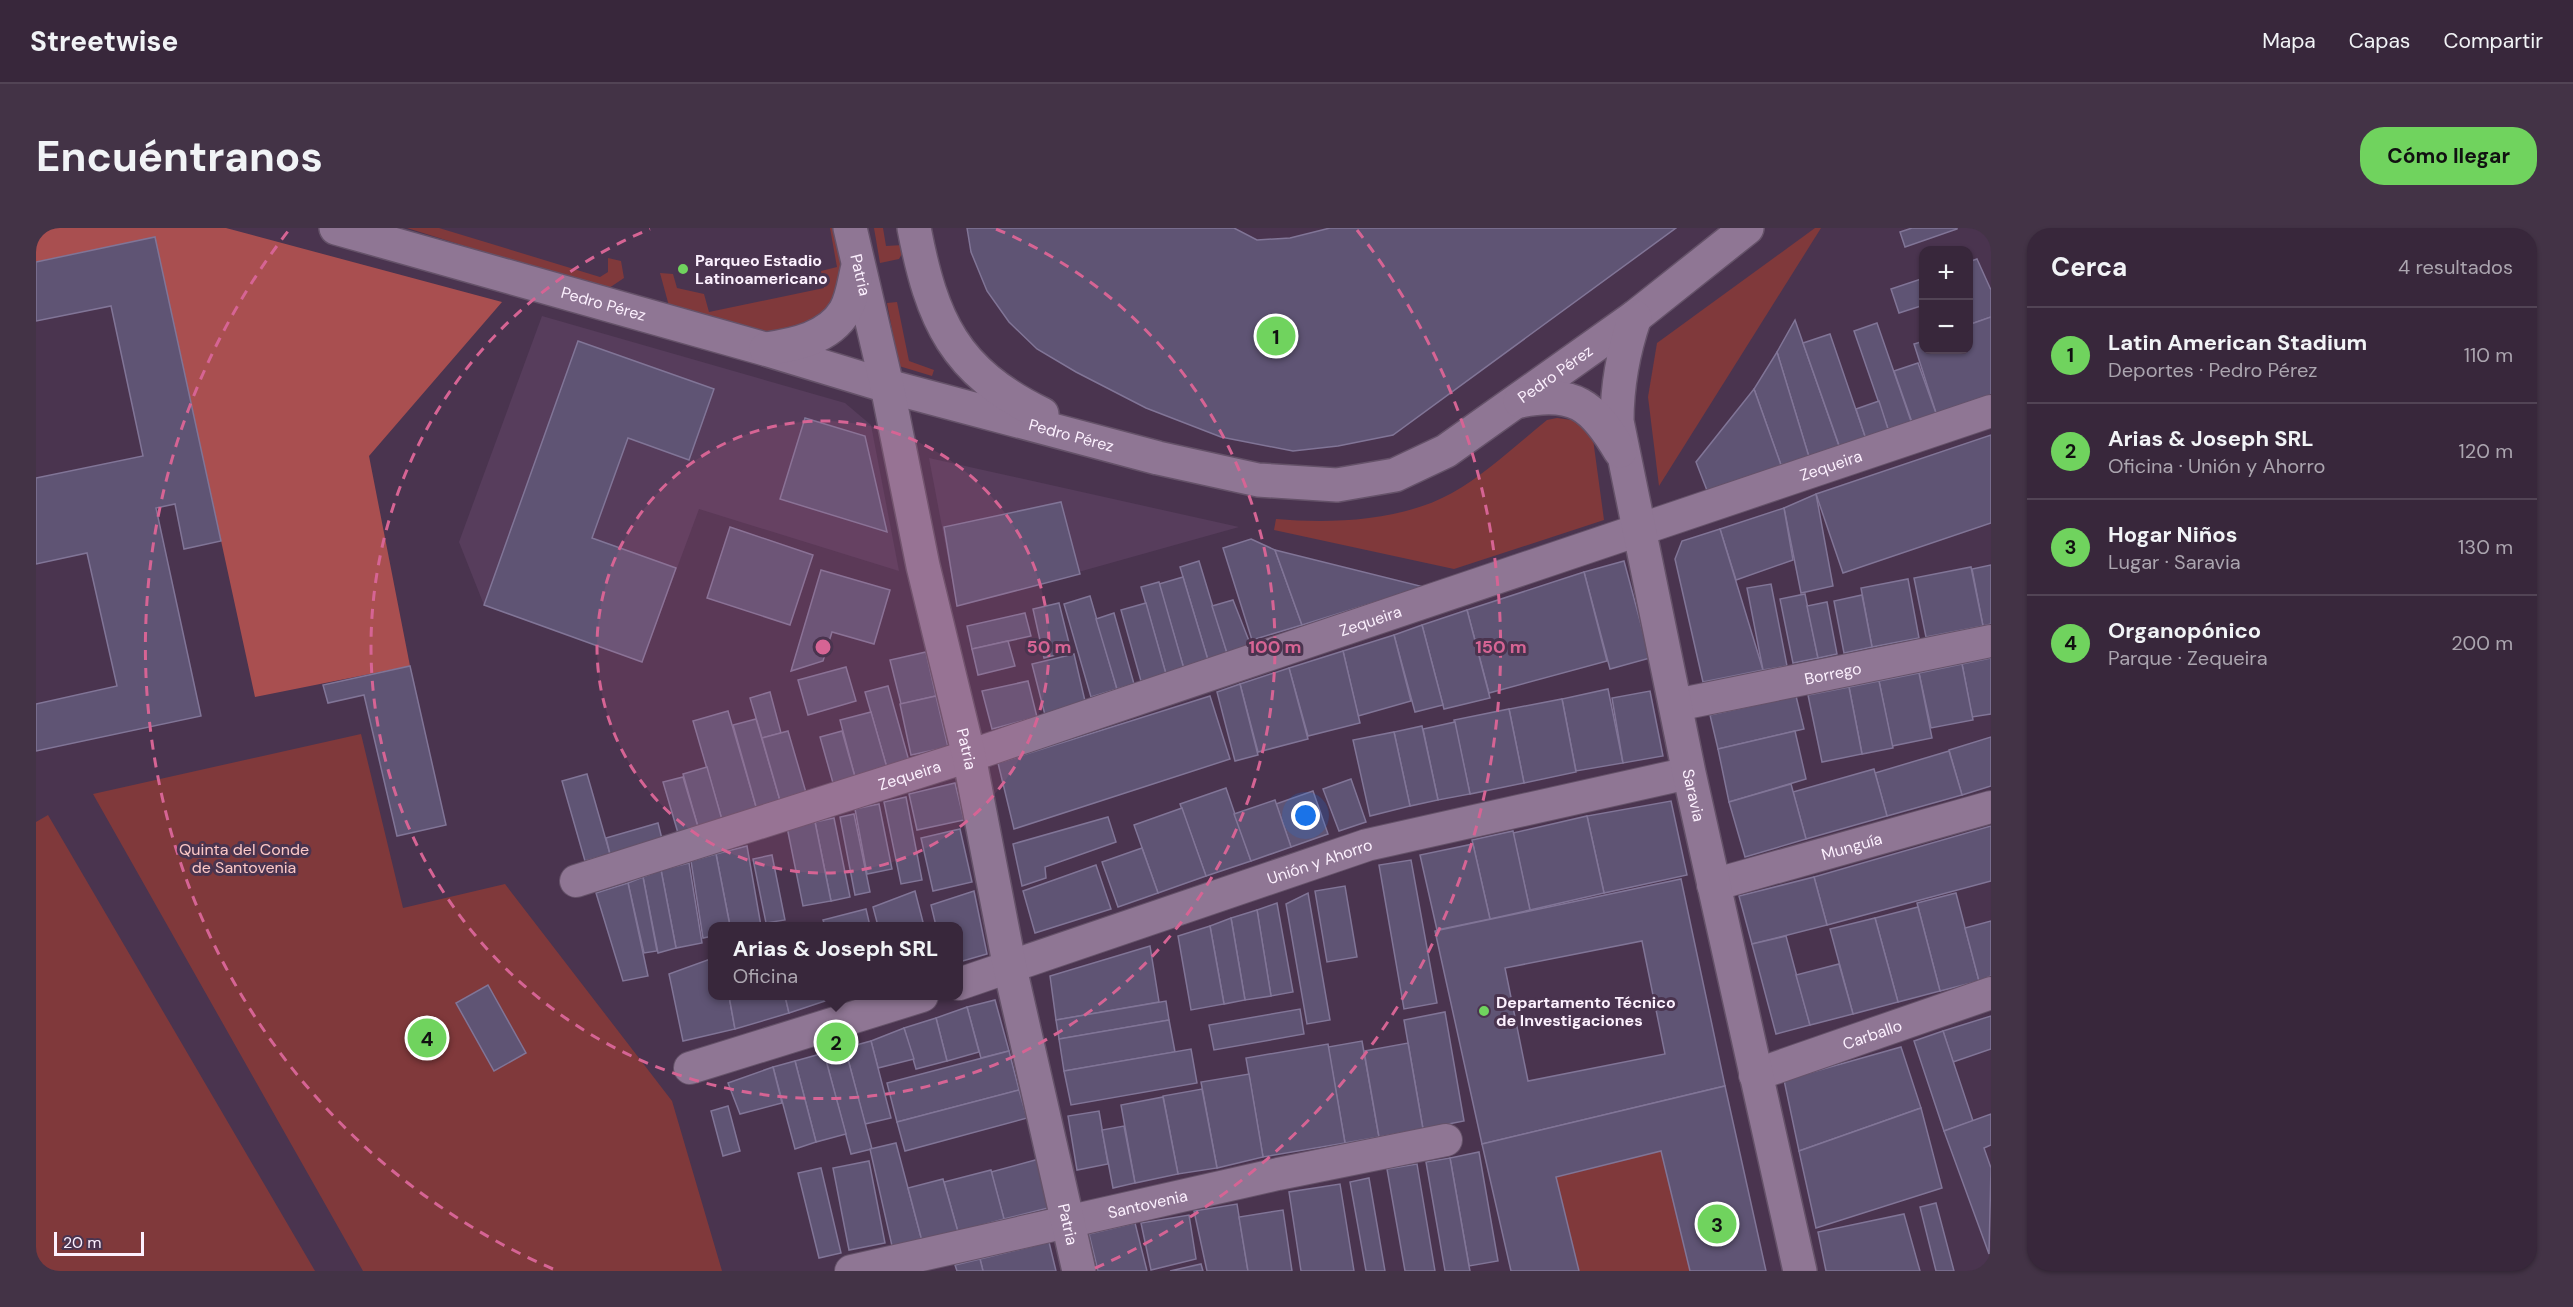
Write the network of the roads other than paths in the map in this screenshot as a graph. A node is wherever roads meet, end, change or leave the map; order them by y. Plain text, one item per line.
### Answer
1 (336, 228) edge
2 (850, 228) edge
3 (914, 228) edge
4 (1747, 228) edge
5 (857, 268) junction
6 (1635, 317) junction
7 (948, 336) junction
8 (765, 349) junction
9 (887, 386) junction
10 (936, 398) junction
11 (1520, 401) junction
12 (1991, 411) edge
13 (1098, 441) junction
14 (1624, 458) junction
15 (1638, 529) junction
16 (1991, 641) edge
17 (1676, 705) junction
18 (969, 756) junction
19 (1689, 773) junction
20 (1991, 807) edge
21 (576, 881) dead end
22 (1713, 885) junction
23 (1010, 968) junction
24 (963, 983) edge
25 (1991, 993) edge
26 (909, 1000) edge
27 (690, 1068) dead end
28 (1755, 1075) junction
29 (1446, 1140) dead end
30 (1069, 1221) junction
31 (851, 1271) edge
32 (1079, 1271) edge
33 (1800, 1271) edge

1 - 8 street, Pedro Pérez
2 - 5 street, Patria
3 - 7 street
4 - 6 street, Pedro Pérez
5 - 8 street
5 - 9 street, Patria
6 - 11 street, Pedro Pérez
6 - 14 street, Saravia
7 - 10 street
7 - 13 street
8 - 9 street, Pedro Pérez
9 - 10 street, Pedro Pérez
9 - 18 street, Patria
10 - 13 street, Pedro Pérez
11 - 13 street, Pedro Pérez
11 - 14 street
12 - 15 street, Zequeira
14 - 15 street, Saravia
15 - 17 street, Saravia
15 - 18 street, Zequeira
16 - 17 street, Borrego
17 - 19 street, Saravia
18 - 21 street, Zequeira
18 - 23 street, Patria
19 - 22 street, Saravia
19 - 23 street, Unión y Ahorro
20 - 22 street, Munguía
22 - 28 street, Saravia
23 - 24 street, Unión y Ahorro
23 - 30 street, Patria
25 - 28 street, Carballo
26 - 27 street
28 - 33 street, Saravia
29 - 30 street, Santovenia
30 - 31 street, Santovenia
30 - 32 street, Patria

